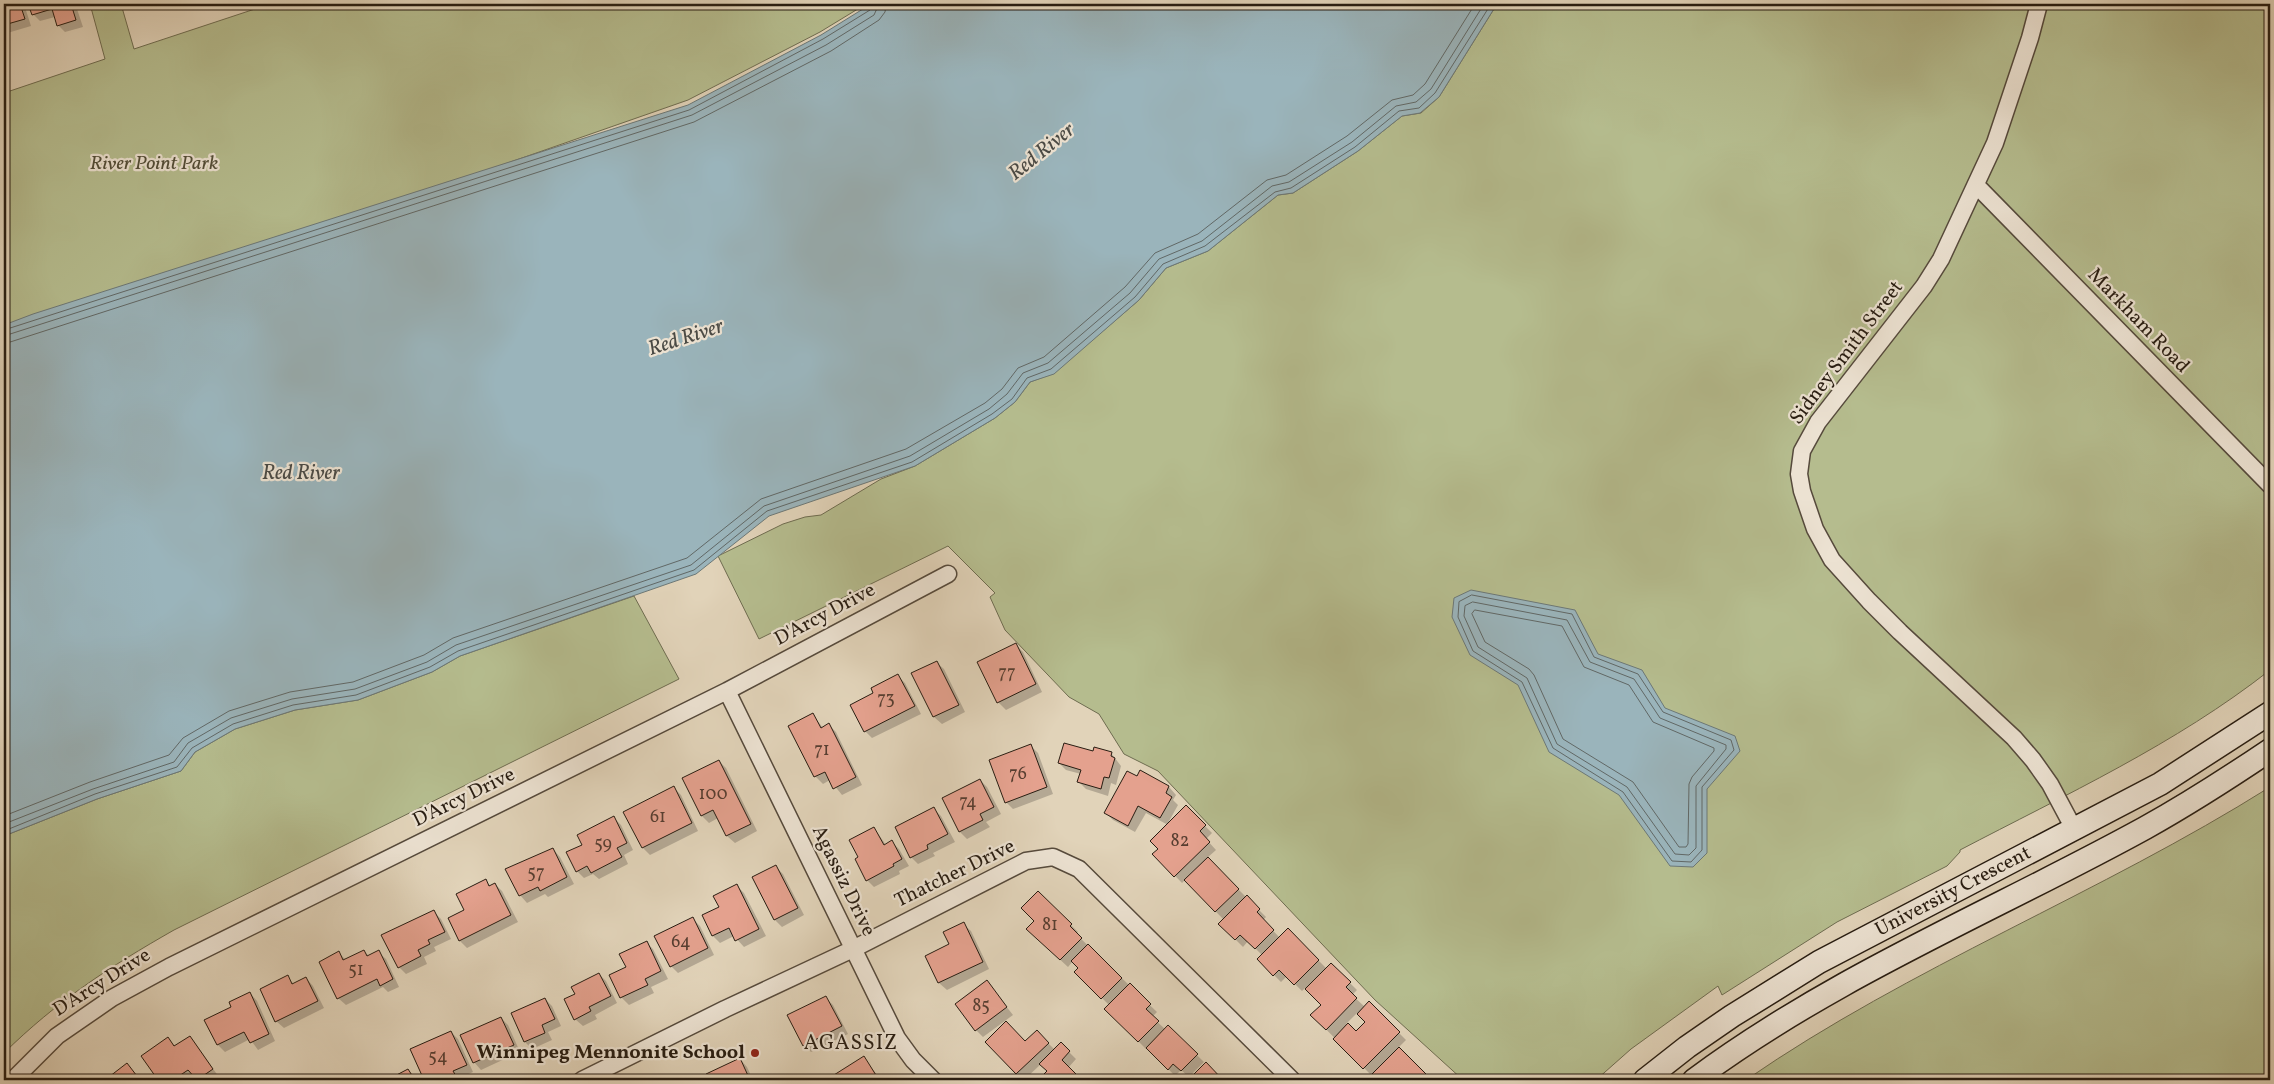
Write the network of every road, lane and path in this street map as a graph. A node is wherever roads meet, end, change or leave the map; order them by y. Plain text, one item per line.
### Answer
1 (2039, 4) edge
2 (1977, 186) junction
3 (2270, 485) edge
4 (948, 574) dead end
5 (727, 691) junction
6 (2270, 713) edge
7 (2270, 750) edge
8 (2074, 829) junction
9 (853, 949) junction
10 (13, 1080) edge
11 (582, 1080) edge
12 (933, 1080) edge
13 (1292, 1080) edge
14 (1645, 1080) edge
15 (1694, 1080) edge

1 - 2 street, Sidney Smith Street
2 - 3 street, Markham Road
2 - 8 street, Sidney Smith Street
4 - 5 street, D'Arcy Drive
5 - 9 street, Agassiz Drive
5 - 10 street, D'Arcy Drive
6 - 8 main road, University Crescent
7 - 15 main road, University Crescent
8 - 14 main road, University Crescent
9 - 11 street, Thatcher Drive
9 - 12 street, Agassiz Drive
9 - 13 street, Thatcher Drive

